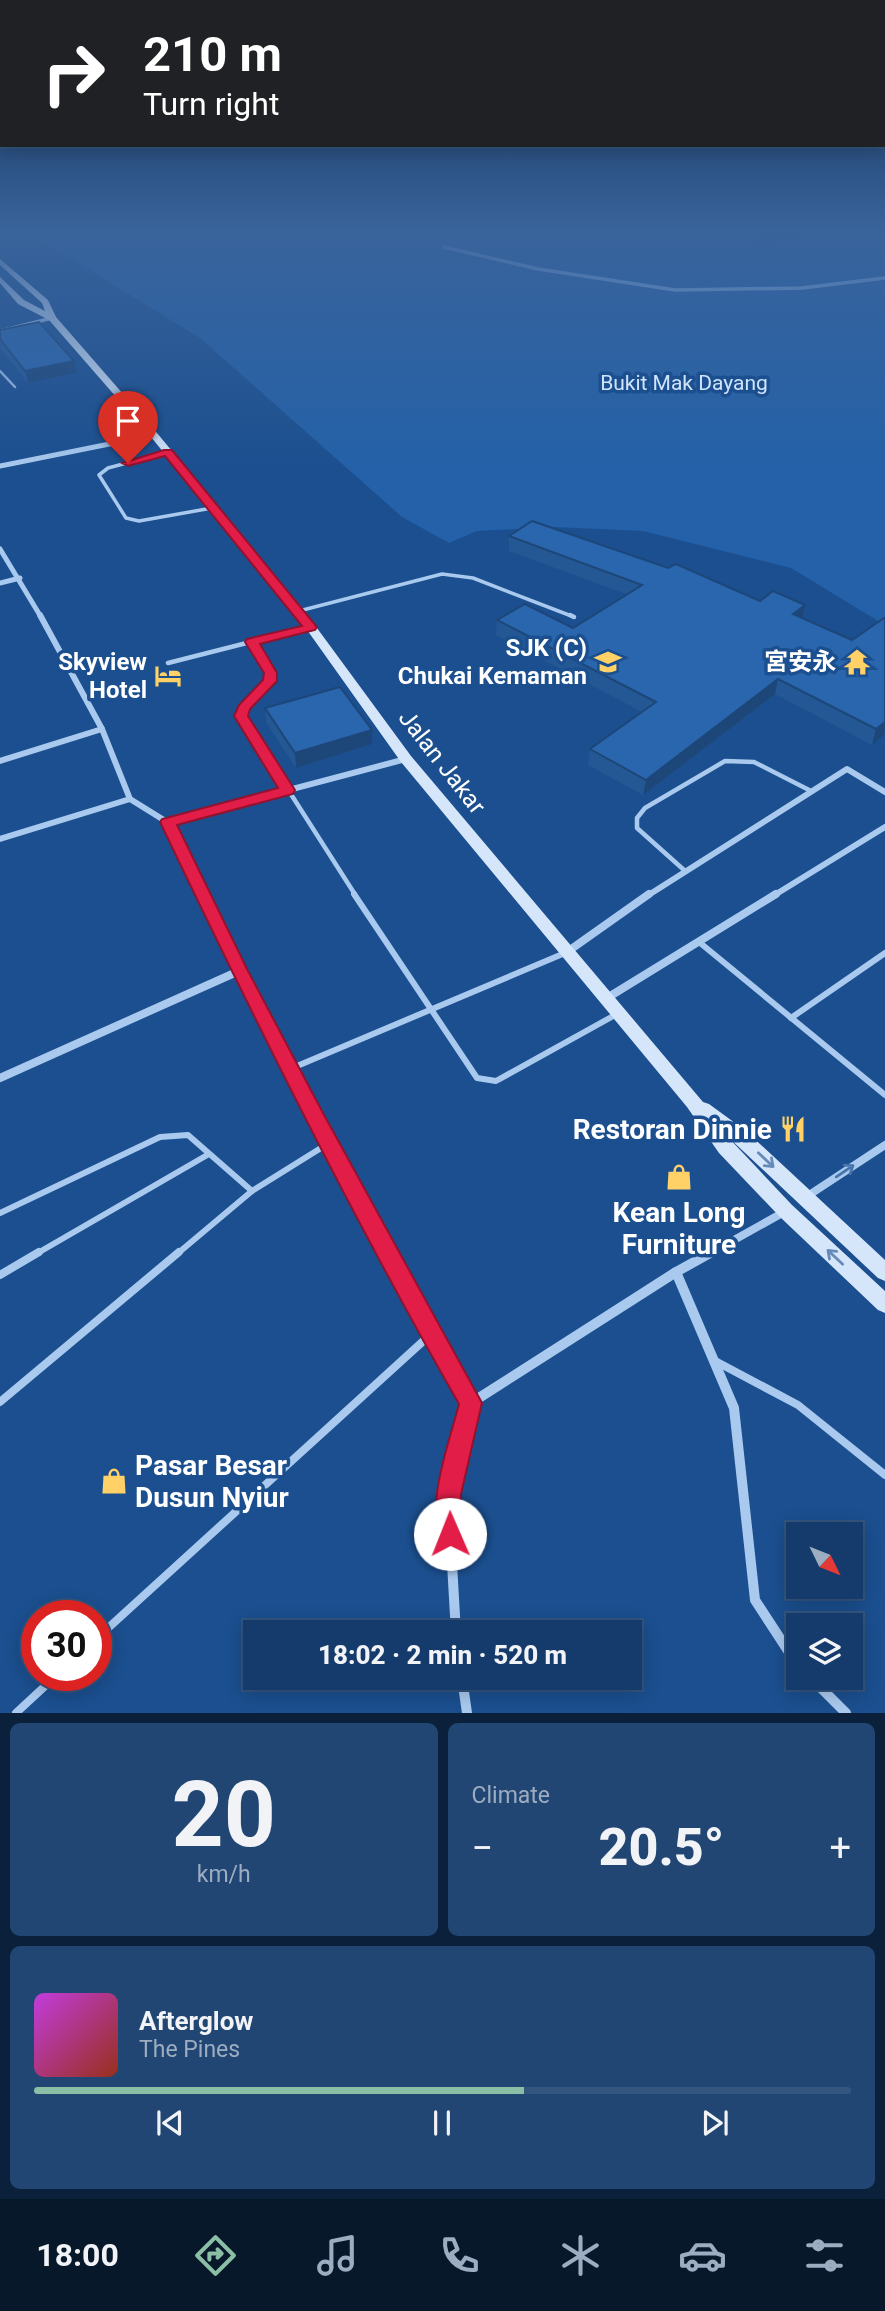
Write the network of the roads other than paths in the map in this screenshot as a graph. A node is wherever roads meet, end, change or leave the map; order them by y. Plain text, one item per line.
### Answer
1 (34, 309) edge
2 (48, 309) edge
3 (52, 318) junction
4 (0, 331) edge
5 (0, 370) edge
6 (15, 387) dead end
7 (154, 435) junction
8 (168, 452) junction
9 (0, 466) edge
10 (212, 508) junction
11 (0, 550) edge
12 (20, 579) junction
13 (0, 583) edge
14 (299, 611) junction
15 (574, 617) dead end
16 (310, 627) junction
17 (252, 642) junction
18 (168, 663) dead end
19 (102, 729) junction
20 (406, 759) junction
21 (0, 761) edge
22 (287, 790) junction
23 (811, 791) junction
24 (885, 792) edge
25 (130, 799) junction
26 (167, 822) junction
27 (885, 827) edge
28 (0, 839) edge
29 (684, 870) junction
30 (699, 942) junction
31 (567, 953) junction
32 (885, 953) edge
33 (239, 971) junction
34 (607, 998) junction
35 (434, 1009) junction
36 (619, 1012) junction
37 (791, 1018) junction
38 (290, 1069) junction
39 (0, 1078) edge
40 (885, 1096) edge
41 (693, 1102) junction
42 (329, 1143) junction
43 (885, 1145) edge
44 (209, 1154) junction
45 (252, 1191) junction
46 (806, 1198) junction
47 (786, 1211) junction
48 (0, 1213) edge
49 (676, 1272) junction
50 (885, 1272) edge
51 (0, 1275) edge
52 (885, 1304) edge
53 (431, 1334) junction
54 (714, 1360) junction
55 (0, 1402) edge
56 (471, 1403) junction
57 (885, 1475) edge
58 (455, 1620) edge
59 (112, 1624) edge
60 (786, 1648) edge
61 (464, 1690) edge
62 (823, 1690) edge
63 (40, 1691) edge
64 (16, 1713) edge
65 (467, 1713) edge
66 (846, 1713) edge

1 - 3 main road, Jalan Jakar
2 - 3 main road, Jalan Jakar
3 - 4 street
3 - 7 main road, Jalan Jakar
5 - 6 lane
7 - 8 main road, Jalan Jakar
7 - 9 street
8 - 10 main road, Jalan Jakar
8 - 10 lane
10 - 14 main road, Jalan Jakar
11 - 12 street
12 - 13 street
12 - 19 street
14 - 15 lane
14 - 16 main road, Jalan Jakar
16 - 17 lane
16 - 20 main road, Jalan Jakar
17 - 18 lane
17 - 22 lane
19 - 21 street
19 - 25 street
20 - 22 street
20 - 31 main road, Jalan Jakar
22 - 26 street
22 - 35 lane
23 - 24 street
23 - 29 street
23 - 29 lane
25 - 26 street
25 - 28 street
26 - 33 street
27 - 30 street
29 - 31 street
30 - 34 street
30 - 37 lane
31 - 34 main road, Jalan Jakar
31 - 35 lane
32 - 37 lane
33 - 38 street
33 - 39 street
34 - 36 main road, Jalan Jakar
35 - 36 lane
35 - 38 lane
36 - 41 main road, Jalan Jakar
37 - 40 lane
38 - 42 street
41 -> 46 main road, Jalan Jakar
41 - 47 main road, Jalan Jakar
42 - 45 lane
42 - 53 street
46 -> 43 street
44 - 45 lane
44 - 48 lane
44 - 51 lane
45 - 55 lane
46 - 50 main road, Jalan Jakar
47 - 49 street
52 -> 47 main road, Jalan Jakar
49 - 54 street
49 - 56 street
53 - 56 street
53 - 59 lane
54 - 57 lane
54 - 60 street
56 - 58 street
61 - 65 street
62 - 66 street
63 - 64 lane

